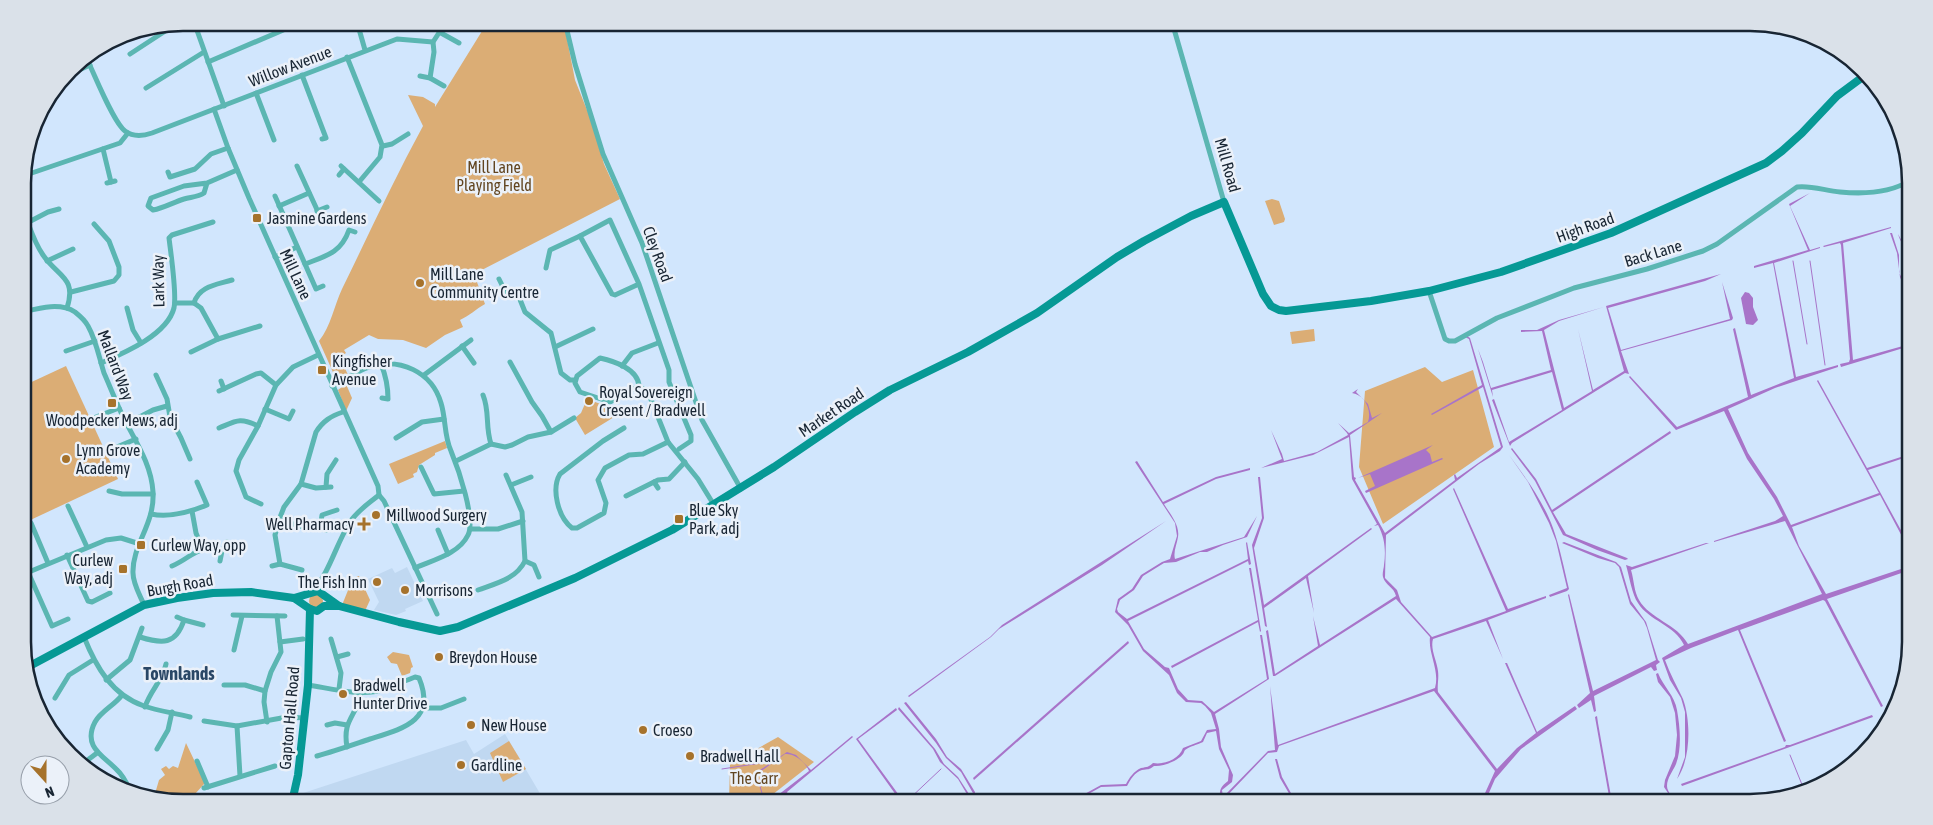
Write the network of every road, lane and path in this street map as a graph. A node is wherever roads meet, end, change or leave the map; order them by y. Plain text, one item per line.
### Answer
1 (197, 31) edge
2 (281, 31) edge
3 (360, 31) edge
4 (567, 31) edge
5 (1175, 31) edge
6 (162, 33) edge
7 (440, 33) joint
8 (433, 42) junction
9 (459, 44) dead end
10 (365, 50) junction
11 (204, 52) junction
12 (130, 54) dead end
13 (347, 57) junction
14 (208, 62) junction
15 (90, 66) joint
16 (83, 69) edge
17 (302, 75) junction
18 (420, 76) dead end
19 (430, 78) junction
20 (1860, 79) edge
21 (444, 86) dead end
22 (146, 88) dead end
23 (256, 93) junction
24 (224, 106) junction
25 (214, 109) junction
26 (128, 133) junction
27 (408, 134) dead end
28 (326, 138) dead end
29 (274, 140) dead end
30 (382, 146) junction
31 (228, 148) junction
32 (103, 149) junction
33 (298, 167) dead end
34 (237, 170) junction
35 (168, 172) dead end
36 (32, 173) edge
37 (339, 175) dead end
38 (111, 182) dead end
39 (359, 182) junction
40 (207, 183) junction
41 (1902, 184) edge
42 (309, 193) junction
43 (275, 196) dead end
44 (379, 201) dead end
45 (1224, 202) junction
46 (279, 206) junction
47 (327, 206) dead end
48 (57, 211) dead end
49 (32, 222) edge
50 (213, 222) dead end
51 (94, 224) dead end
52 (350, 229) dead end
53 (580, 236) junction
54 (32, 237) edge
55 (547, 243) dead end
56 (297, 247) junction
57 (550, 250) junction
58 (72, 252) dead end
59 (275, 257) junction
60 (47, 261) junction
61 (305, 264) junction
62 (546, 268) dead end
63 (499, 279) dead end
64 (232, 280) dead end
65 (639, 284) junction
66 (323, 286) dead end
67 (502, 286) junction
68 (494, 289) dead end
69 (1429, 291) junction
70 (71, 292) junction
71 (174, 303) junction
72 (194, 303) junction
73 (67, 308) junction
74 (127, 308) dead end
75 (1274, 309) joint
76 (32, 310) edge
77 (260, 326) dead end
78 (593, 329) dead end
79 (218, 339) junction
80 (471, 340) dead end
81 (95, 341) junction
82 (658, 342) junction
83 (140, 344) junction
84 (462, 346) junction
85 (555, 347) junction
86 (66, 351) dead end
87 (191, 352) dead end
88 (318, 354) junction
89 (474, 362) dead end
90 (510, 362) dead end
91 (101, 363) junction
92 (381, 364) junction
93 (622, 366) junction
94 (156, 374) dead end
95 (424, 375) junction
96 (575, 380) junction
97 (221, 381) dead end
98 (276, 386) junction
99 (332, 386) junction
100 (639, 386) junction
101 (482, 395) dead end
102 (173, 396) dead end
103 (167, 399) junction
104 (388, 399) dead end
105 (167, 406) junction
106 (119, 408) junction
107 (265, 409) junction
108 (293, 411) dead end
109 (343, 412) junction
110 (96, 417) dead end
111 (574, 418) dead end
112 (444, 420) junction
113 (128, 423) junction
114 (258, 426) junction
115 (219, 428) dead end
116 (624, 428) dead end
117 (551, 432) junction
118 (396, 438) dead end
119 (136, 439) junction
120 (668, 442) junction
121 (491, 444) junction
122 (679, 448) dead end
123 (112, 449) dead end
124 (190, 460) dead end
125 (336, 460) dead end
126 (456, 462) junction
127 (685, 462) junction
128 (421, 467) dead end
129 (506, 475) dead end
130 (531, 477) dead end
131 (198, 482) dead end
132 (654, 482) junction
133 (301, 484) junction
134 (511, 486) junction
135 (658, 488) dead end
136 (741, 489) junction
137 (464, 492) junction
138 (153, 494) junction
139 (379, 495) junction
140 (626, 496) dead end
141 (113, 498) dead end
142 (262, 504) dead end
143 (714, 505) junction
144 (68, 506) dead end
145 (337, 510) dead end
146 (192, 511) junction
147 (151, 514) junction
148 (279, 520) junction
149 (523, 521) junction
150 (31, 523) dead end
151 (471, 529) junction
152 (438, 530) dead end
153 (227, 542) dead end
154 (140, 544) junction
155 (87, 547) junction
156 (202, 548) junction
157 (222, 552) junction
158 (448, 554) junction
159 (67, 555) junction
160 (220, 561) dead end
161 (525, 561) junction
162 (48, 563) junction
163 (280, 564) junction
164 (172, 566) dead end
165 (272, 566) dead end
166 (415, 568) junction
167 (302, 570) dead end
168 (31, 571) edge
169 (539, 577) dead end
170 (322, 579) junction
171 (31, 583) edge
172 (478, 590) dead end
173 (110, 593) dead end
174 (310, 593) junction
175 (324, 595) junction
176 (294, 598) junction
177 (144, 605) junction
178 (340, 606) junction
179 (309, 607) junction
180 (322, 608) junction
181 (434, 612) dead end
182 (234, 616) dead end
183 (242, 616) junction
184 (277, 616) junction
185 (285, 616) dead end
186 (177, 617) dead end
187 (68, 619) dead end
188 (184, 620) junction
189 (203, 625) dead end
190 (52, 626) junction
191 (46, 628) dead end
192 (142, 628) dead end
193 (446, 630) joint
194 (140, 636) junction
195 (84, 637) junction
196 (306, 637) junction
197 (331, 639) dead end
198 (294, 640) junction
199 (280, 642) junction
200 (295, 646) dead end
201 (234, 650) dead end
202 (348, 654) dead end
203 (337, 657) junction
204 (93, 660) junction
205 (33, 664) edge
206 (189, 675) dead end
207 (106, 680) junction
208 (224, 685) dead end
209 (308, 686) junction
210 (339, 689) junction
211 (265, 691) junction
212 (361, 692) junction
213 (122, 695) junction
214 (54, 698) dead end
215 (464, 699) dead end
216 (145, 707) junction
217 (422, 708) junction
218 (172, 712) junction
219 (190, 716) dead end
220 (304, 718) junction
221 (204, 720) dead end
222 (267, 722) junction
223 (347, 724) junction
224 (327, 725) dead end
225 (237, 726) junction
226 (347, 746) junction
227 (157, 749) dead end
228 (97, 753) junction
229 (317, 756) dead end
230 (88, 760) edge
231 (197, 761) dead end
232 (206, 764) dead end
233 (275, 766) dead end
234 (200, 767) junction
235 (240, 776) junction
236 (125, 782) edge
237 (294, 794) edge

1 - 11 street
2 - 14 street
3 - 10 street
4 - 136 street, Cley Road
5 - 45 street, Mill Road
6 - 12 street
7 - 8 street
7 - 9 street
8 - 10 street, Willow Avenue
8 - 19 street
10 - 13 street, Willow Avenue
11 - 14 street
11 - 22 street
13 - 17 street, Willow Avenue
13 - 30 street
14 - 24 street
15 - 16 street
15 - 26 street
17 - 23 street, Willow Avenue
17 - 28 street
18 - 19 street
19 - 21 street
20 - 69 street, High Road
23 - 24 street, Willow Avenue
23 - 29 street
24 - 25 street, Willow Avenue
25 - 26 street
25 - 31 street, Mill Lane
26 - 32 street
27 - 30 street
30 - 39 street
31 - 34 street, Mill Lane
31 - 35 street
32 - 36 street
32 - 38 street
33 - 42 street
34 - 40 street
34 - 59 street, Mill Lane
37 - 39 street
39 - 44 street
40 - 40 street
41 - 69 street, Back Lane
42 - 46 street
42 - 47 street
43 - 46 street
45 - 75 street, Mill Road
45 - 136 street, Market Road
46 - 56 street
48 - 49 street
50 - 71 street, Lark Way
51 - 70 street
52 - 61 street
53 - 57 street
53 - 65 street
53 - 65 street
54 - 60 street
55 - 57 street
56 - 59 street
56 - 61 street
57 - 62 street
58 - 60 street
59 - 88 street, Mill Lane
60 - 70 street
61 - 66 street
63 - 67 street
64 - 72 street
65 - 82 street
67 - 68 street
67 - 85 street
69 - 75 street, High Road
70 - 73 street
71 - 72 street
71 - 83 street, Lark Way
72 - 79 street
73 - 76 street
73 - 81 street, Mallard Way
74 - 83 street
77 - 79 street
78 - 85 street
79 - 87 street
80 - 84 street
81 - 86 street
81 - 91 street, Mallard Way
82 - 93 street
82 - 122 street
83 - 91 street, Lark Way
84 - 89 street
84 - 95 street
85 - 96 street
88 - 98 street
88 - 99 street, Mill Lane
90 - 117 street
91 - 106 street, Mallard Way
92 - 95 street
92 - 99 street
92 - 104 street
93 - 96 street
93 - 100 street
94 - 103 street
95 - 112 street
96 - 100 street
97 - 98 street
98 - 107 street
99 - 109 street, Mill Lane
100 - 120 street
101 - 121 street
102 - 103 street
103 - 105 street
105 - 113 street
105 - 124 street
106 - 110 street
106 - 113 street, Mallard Way
107 - 108 street
107 - 114 street
109 - 133 street
109 - 139 street, Mill Lane
111 - 117 street
112 - 118 street
112 - 126 street
113 - 119 street, Mallard Way
114 - 115 street
114 - 142 street
116 - 120 street
117 - 121 street
119 - 123 street
119 - 138 street, Mallard Way
120 - 127 street
121 - 126 street
125 - 133 street
126 - 137 street
127 - 132 street
127 - 143 street
128 - 137 street
129 - 134 street
130 - 134 street
131 - 146 street
132 - 135 street
132 - 140 street
133 - 148 street
134 - 149 street
136 - 143 street, Market Road
137 - 151 street
138 - 141 street
138 - 147 street, Mallard Way
139 - 166 street, Mill Lane
139 - 170 street
143 - 193 street, Market Road
144 - 155 street
145 - 148 street
146 - 147 street
146 - 156 street
147 - 154 street, Mallard Way
148 - 163 street
149 - 151 street
149 - 161 street
150 - 162 street
151 - 158 street
152 - 158 street
153 - 157 street
154 - 155 street
154 - 177 street, Mallard Way
155 - 159 street
156 - 157 street
156 - 164 street
157 - 160 street
158 - 166 street
159 - 162 street
159 - 173 street
161 - 169 street
161 - 172 street
162 - 168 street
163 - 165 street
163 - 167 street
166 - 181 street, Mill Lane
170 - 174 street
170 - 175 street
171 - 190 street
174 - 175 street, Burgh Road
174 - 176 street, Burgh Road
174 - 179 street
175 - 178 street, Burgh Road
175 - 180 street
176 - 177 street, Burgh Road
176 - 179 street, Burgh Road
177 - 195 street, Burgh Road
178 - 180 street, Burgh Road
178 - 193 street, Burgh Road
179 - 180 street, Burgh Road
179 - 196 street, Gapton Hall Road
180 - 196 street, Gapton Hall Road
182 - 183 street
183 - 184 street
183 - 201 street
184 - 185 street
184 - 199 street
186 - 188 street
187 - 190 street
188 - 189 street
188 - 194 street
190 - 191 street
192 - 194 street
194 - 207 street
195 - 204 street
195 - 205 street, Burgh Road
196 - 198 street
196 - 209 street, Gapton Hall Road
197 - 203 street
198 - 199 street
198 - 200 street
199 - 211 street
202 - 203 street
203 - 210 street
204 - 207 street
204 - 214 street
206 - 216 street
207 - 213 street
208 - 211 street
209 - 210 street
209 - 220 street, Gapton Hall Road
210 - 212 street
211 - 222 street
212 - 217 street
212 - 223 street
213 - 216 street
213 - 228 street
215 - 217 street
216 - 218 street
217 - 226 street
218 - 219 street
218 - 227 street
220 - 222 street
220 - 237 street, Gapton Hall Road
221 - 225 street
222 - 225 street
223 - 224 street
223 - 226 street
225 - 235 street
226 - 229 street
228 - 230 street
228 - 236 street
231 - 234 street
232 - 234 street
233 - 235 street
234 - 235 street

